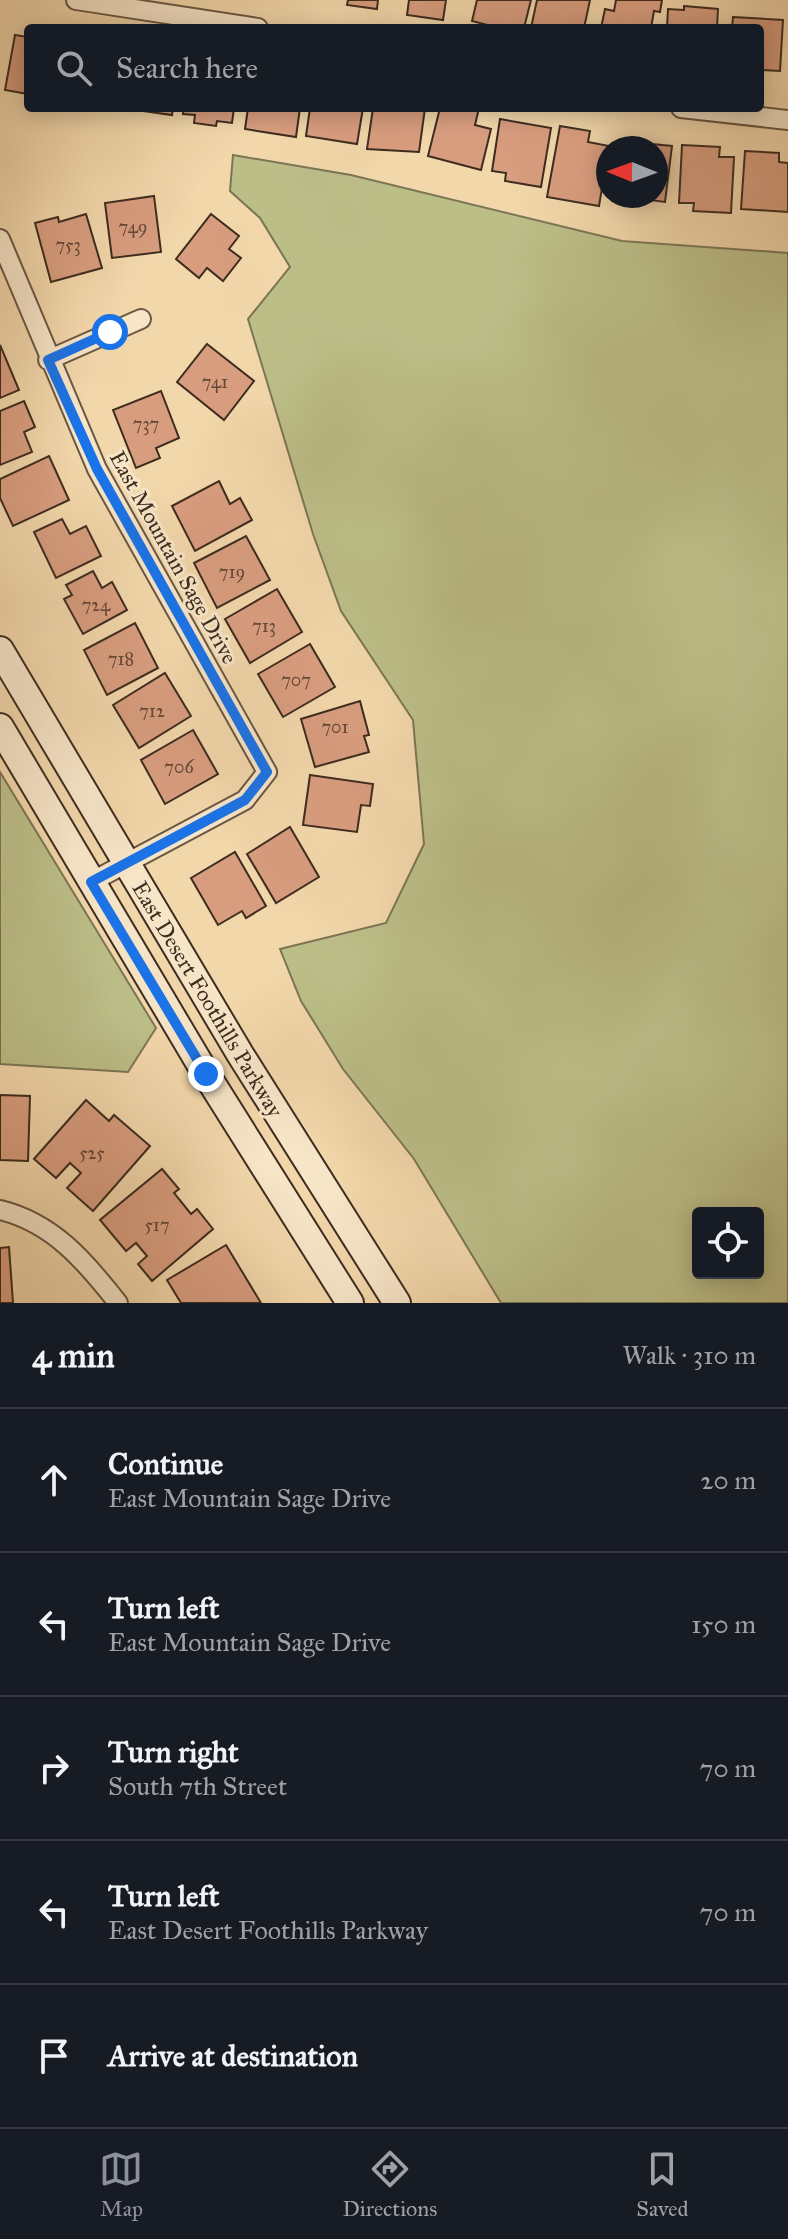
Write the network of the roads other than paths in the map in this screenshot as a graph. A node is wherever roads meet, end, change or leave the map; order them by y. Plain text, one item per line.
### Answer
1 (76, 0) edge
2 (232, 24) edge
3 (717, 112) edge
4 (788, 120) edge
5 (0, 239) edge
6 (141, 319) dead end
7 (48, 360) junction
8 (0, 650) edge
9 (0, 727) edge
10 (127, 864) junction
11 (91, 882) junction
12 (0, 1210) edge
13 (118, 1303) edge
14 (350, 1303) edge
15 (397, 1303) edge

1 - 2 street
3 - 4 street
5 - 7 street, East Mountain Sage Drive
6 - 7 street
7 - 10 street, East Mountain Sage Drive
8 - 10 street, East Desert Foothills Parkway
9 - 11 street, East Desert Foothills Parkway
10 - 11 street
10 - 15 street, East Desert Foothills Parkway
11 - 14 street, East Desert Foothills Parkway
12 - 13 street

